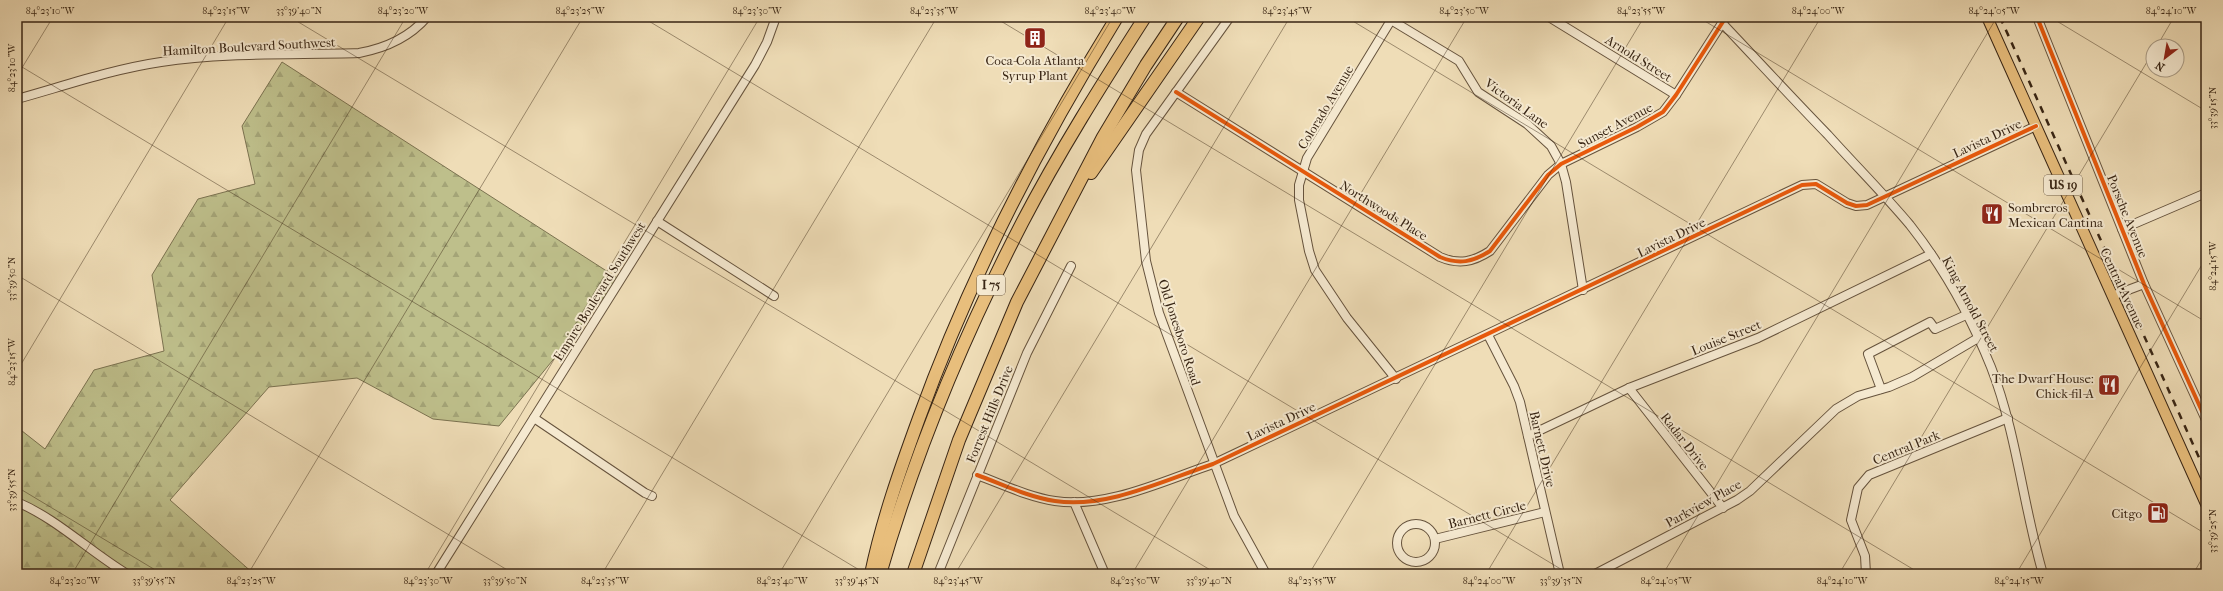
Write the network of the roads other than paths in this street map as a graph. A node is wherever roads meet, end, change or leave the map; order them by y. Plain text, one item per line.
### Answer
1 (427, 17) edge
2 (776, 17) edge
3 (1117, 17) edge
4 (1145, 17) edge
5 (1178, 17) edge
6 (1199, 17) edge
7 (1230, 17) edge
8 (1549, 17) edge
9 (1987, 17) edge
10 (2037, 17) edge
11 (1392, 18) edge
12 (1724, 20) edge
13 (1176, 92) junction
14 (1676, 95) junction
15 (17, 99) edge
16 (2036, 126) junction
17 (1561, 164) junction
18 (1302, 170) junction
19 (2206, 193) edge
20 (1886, 197) junction
21 (1064, 212) junction
22 (658, 221) junction
23 (2122, 229) junction
24 (1930, 254) junction
25 (1071, 266) dead end
26 (2144, 284) junction
27 (1583, 290) junction
28 (774, 296) dead end
29 (2112, 296) junction
30 (1966, 315) junction
31 (1488, 335) junction
32 (1978, 338) junction
33 (1396, 379) junction
34 (1629, 388) junction
35 (1881, 389) junction
36 (534, 418) junction
37 (2008, 418) junction
38 (2206, 420) edge
39 (1528, 436) junction
40 (1213, 464) junction
41 (977, 475) junction
42 (652, 496) dead end
43 (17, 502) edge
44 (1074, 502) junction
45 (2206, 504) edge
46 (1723, 508) junction
47 (1546, 512) junction
48 (1435, 539) junction
49 (127, 574) edge
50 (436, 574) edge
51 (871, 574) edge
52 (880, 574) edge
53 (913, 574) edge
54 (938, 574) edge
55 (1105, 574) edge
56 (1266, 574) edge
57 (1560, 574) edge
58 (1594, 574) edge
59 (1866, 574) edge
60 (2043, 574) edge

1 - 15 street, Hamilton Boulevard Southwest
2 - 22 street, Empire Boulevard Southwest
3 - 51 highway
4 - 52 highway, I 75
5 - 21 highway, I 75
6 - 21 highway
7 - 13 street
8 - 14 street, Arnold Street
9 - 16 main road, Central Avenue / US 19
10 - 23 street, Porsche Avenue
11 - 17 street, Victoria Lane
11 - 18 street, Colorado Avenue
12 - 14 street, Sunset Avenue
12 - 20 street, King Arnold Street
13 - 18 street, Northwoods Place
13 - 40 street, Old Jonesboro Road
14 - 17 street, Sunset Avenue
16 - 20 street, Lavista Drive
16 - 29 main road, Central Avenue / US 19
17 - 18 street, Northwoods Place
17 - 27 street, Victoria Lane
18 - 33 street, Colorado Avenue
19 - 23 street
20 - 24 street, King Arnold Street
20 - 27 street, Lavista Drive
21 - 53 highway, I 75
22 - 28 street
22 - 36 street, Empire Boulevard Southwest
23 - 26 street, Porsche Avenue
24 - 30 street, King Arnold Street
24 - 34 street, Louise Street
25 - 41 street, Forrest Hills Drive
26 - 29 street
26 - 38 street, Porsche Avenue
27 - 31 street, Lavista Drive
29 - 45 main road, Central Avenue / US 19
30 - 32 street, King Arnold Street
30 - 35 street
31 - 33 street, Lavista Drive
31 - 39 street, Barnett Drive
32 - 35 street, Parkview Place
32 - 37 street, King Arnold Street
33 - 40 street, Lavista Drive
34 - 39 street, Louise Street
34 - 46 street, Radar Drive
35 - 46 street, Parkview Place
36 - 42 street
36 - 50 street, Empire Boulevard Southwest
37 - 59 street, Central Park
37 - 60 street, King Arnold Street
39 - 47 street, Barnett Drive
40 - 44 street, Lavista Drive
40 - 56 street, Old Jonesboro Road
41 - 44 street, Lavista Drive
41 - 54 street, Forrest Hills Drive
43 - 49 street
44 - 55 street
46 - 58 street, Parkview Place
47 - 48 street, Barnett Circle
47 - 57 street, Barnett Drive
48 - 48 street, Barnett Circle

